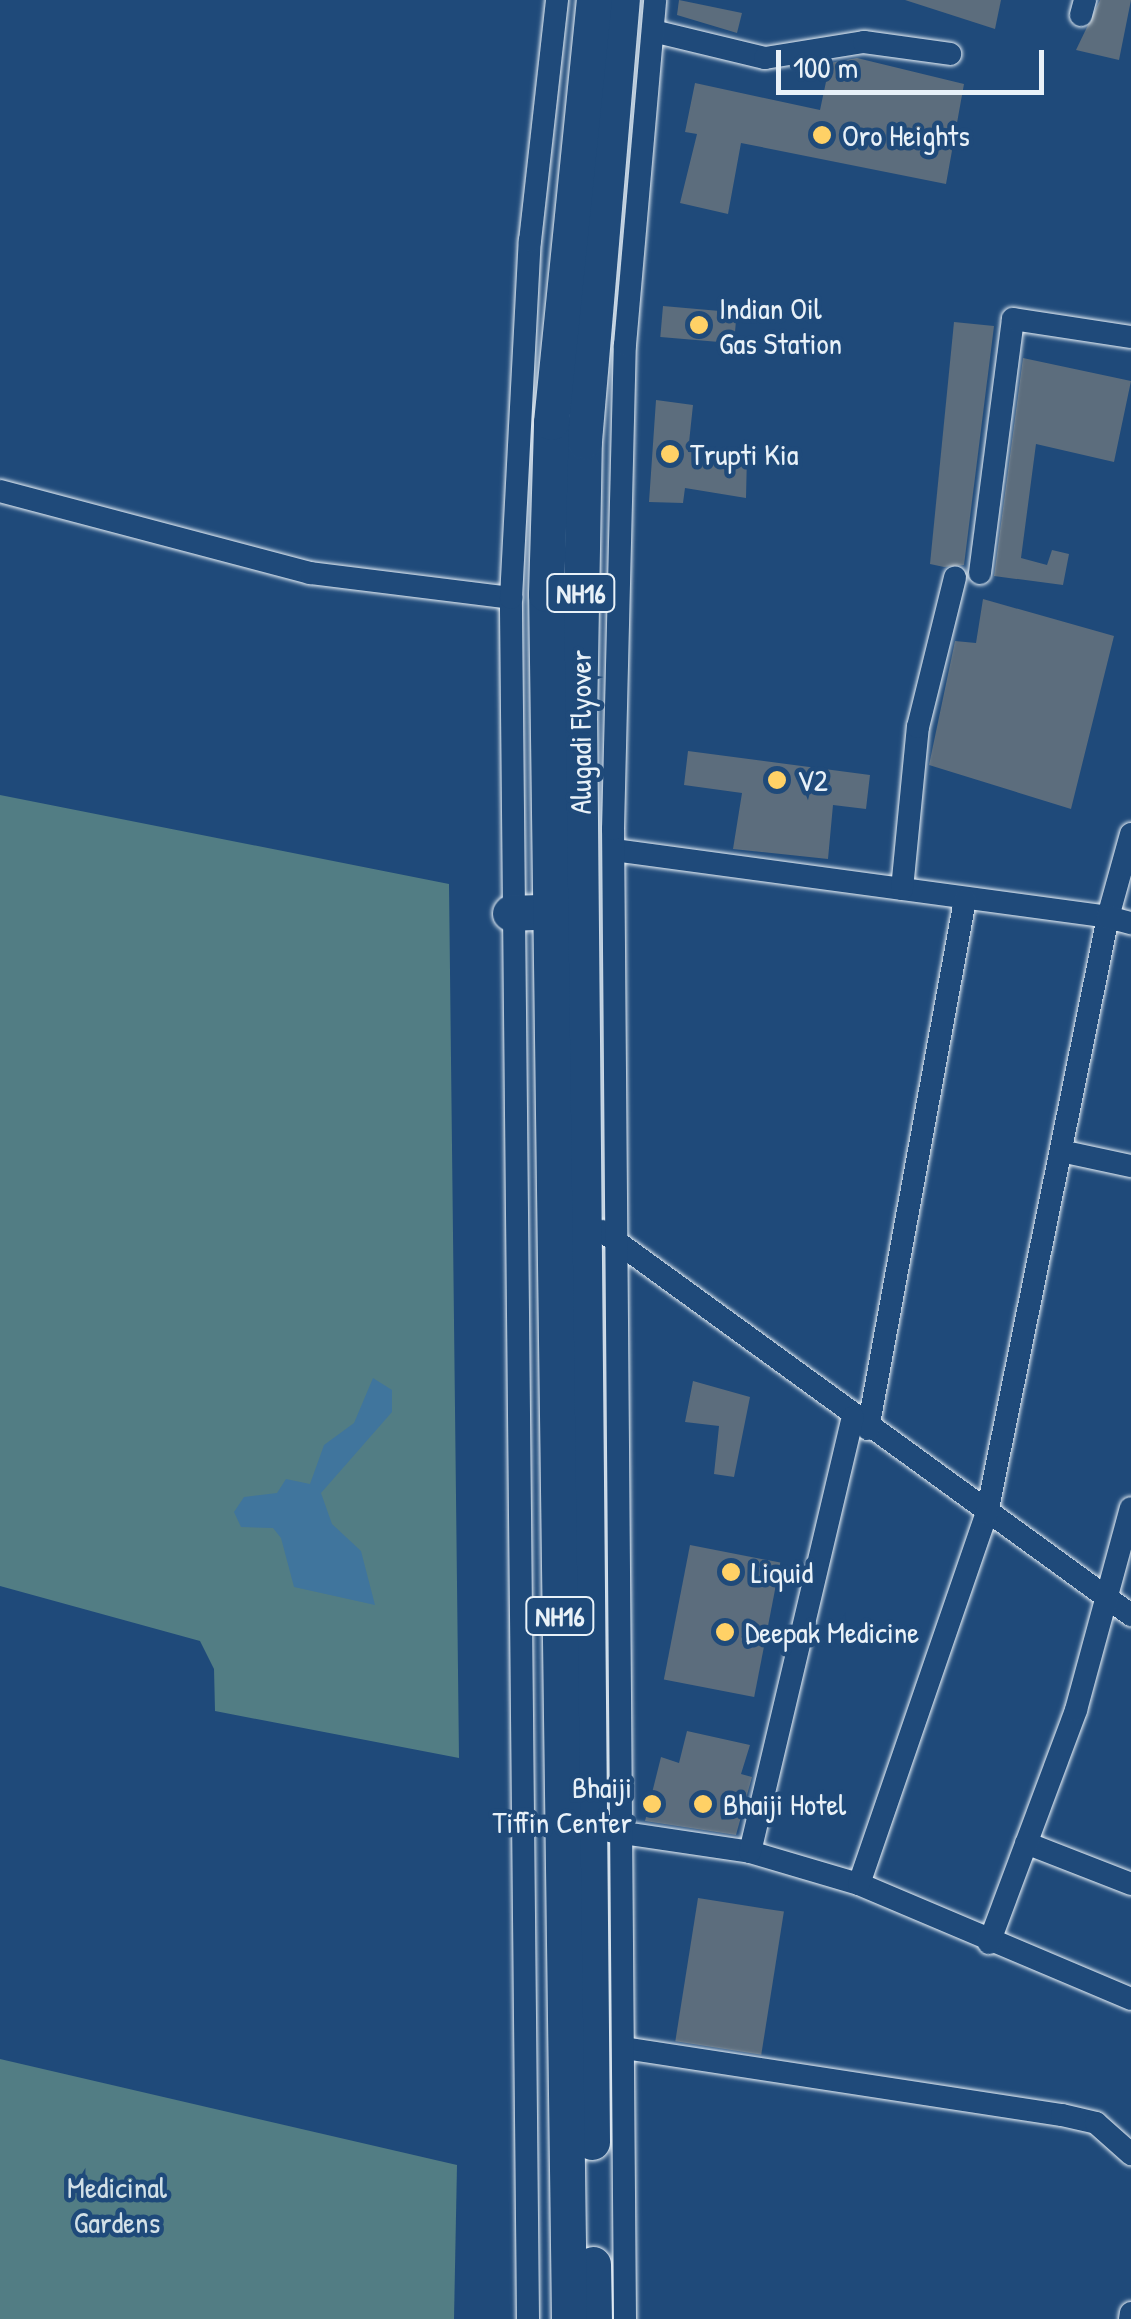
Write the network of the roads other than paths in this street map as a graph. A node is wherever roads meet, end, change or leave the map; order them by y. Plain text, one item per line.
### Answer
1 (557, 0) edge
2 (594, 0) edge
3 (622, 0) edge
4 (655, 0) edge
5 (652, 30) junction
6 (950, 54) dead end
7 (1131, 336) edge
8 (0, 492) edge
9 (980, 573) dead end
10 (955, 577) dead end
11 (511, 598) junction
12 (1131, 834) edge
13 (614, 850) junction
14 (902, 890) junction
15 (966, 900) junction
16 (546, 912) junction
17 (510, 913) junction
18 (1120, 920) edge
19 (1060, 1151) junction
20 (1131, 1166) edge
21 (597, 1230) junction
22 (861, 1423) junction
23 (1131, 1508) edge
24 (987, 1512) junction
25 (1107, 1598) junction
26 (1131, 1615) edge
27 (589, 1830) junction
28 (624, 1832) junction
29 (1026, 1843) junction
30 (750, 1852) junction
31 (859, 1884) junction
32 (1131, 1884) edge
33 (989, 1943) junction
34 (1129, 1992) edge
35 (624, 2048) junction
36 (1131, 2154) edge
37 (528, 2319) edge
38 (569, 2319) edge
39 (594, 2319) edge
40 (625, 2319) edge

1 - 11 street
2 - 16 highway, Alugadi Flyover / NH16
3 - 21 highway, Alugadi Flyover / NH16
4 - 5 street
5 - 6 street
5 - 13 street
7 - 9 street
8 - 11 street
10 - 14 street
11 - 17 street
12 - 18 street
13 - 14 street
13 - 21 street
14 - 15 street
15 - 18 street
15 - 22 street
16 - 17 highway
16 - 38 highway, NH16
17 - 37 street
18 - 19 street
19 - 20 street
19 - 24 street
21 - 22 street
21 - 27 highway, NH16
21 - 28 street
22 - 24 street
22 - 30 street
23 - 25 street
24 - 25 street
24 - 31 street
25 - 26 street
25 - 29 street
27 - 28 street
27 - 39 highway, NH16
28 - 30 street
28 - 35 street
29 - 32 street
29 - 33 street
30 - 31 street
31 - 33 street
33 - 34 street
35 - 36 street
35 - 40 street

